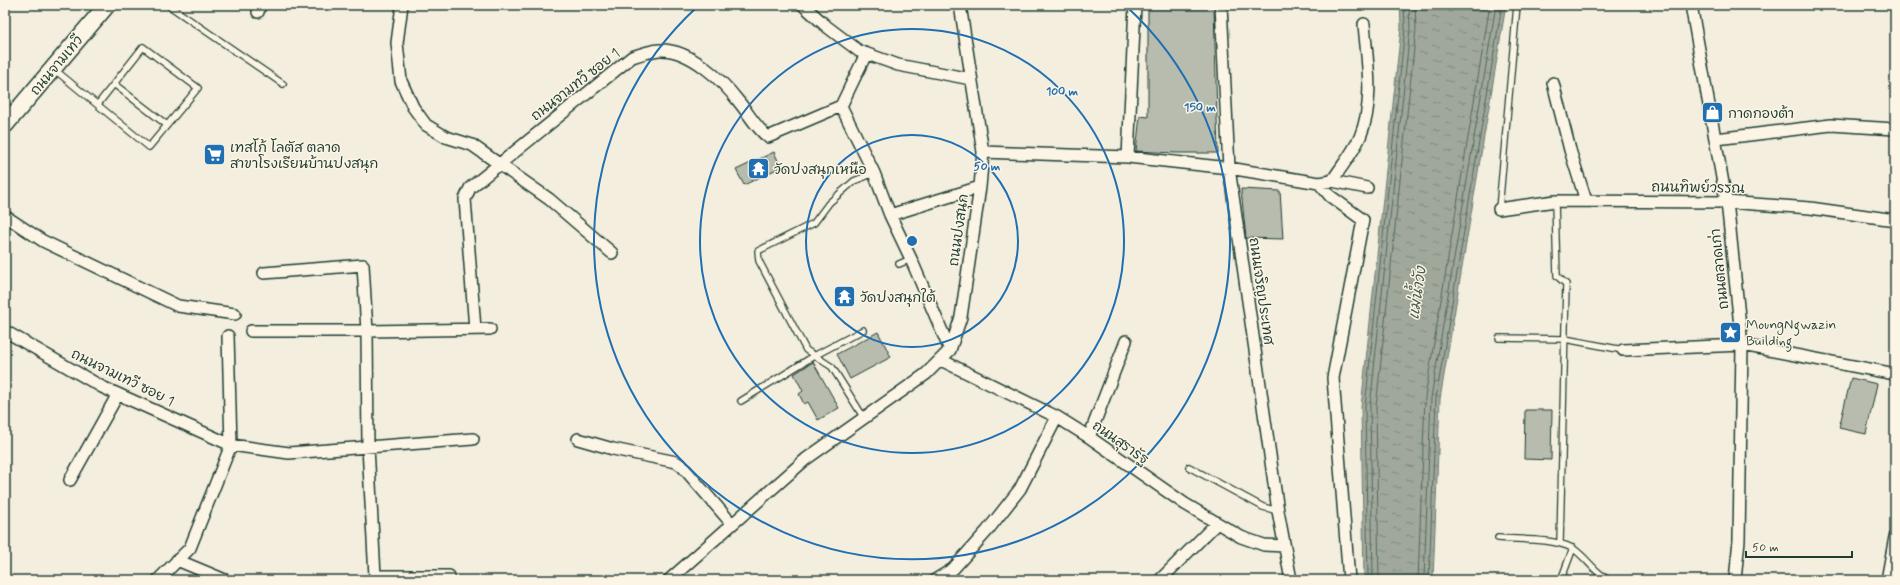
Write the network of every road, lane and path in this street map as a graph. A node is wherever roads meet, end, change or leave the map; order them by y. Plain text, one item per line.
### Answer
1 (107, 5) edge
2 (168, 5) edge
3 (402, 5) edge
4 (803, 5) edge
5 (960, 5) edge
6 (1135, 5) edge
7 (1221, 5) edge
8 (1517, 5) edge
9 (1691, 5) edge
10 (1364, 24) dead end
11 (866, 54) junction
12 (53, 68) junction
13 (971, 79) junction
14 (1553, 83) dead end
15 (114, 84) junction
16 (283, 84) dead end
17 (98, 104) junction
18 (842, 106) junction
19 (5, 124) edge
20 (167, 125) junction
21 (1895, 129) edge
22 (1716, 139) junction
23 (983, 152) junction
24 (1128, 157) junction
25 (498, 163) junction
26 (1228, 168) junction
27 (874, 173) junction
28 (1332, 181) junction
29 (1319, 183) junction
30 (980, 187) junction
31 (1367, 188) dead end
32 (1556, 201) junction
33 (1586, 201) junction
34 (1726, 202) junction
35 (1499, 209) joint
36 (890, 215) junction
37 (5, 216) edge
38 (1895, 220) edge
39 (612, 253) dead end
40 (911, 259) junction
41 (899, 264) dead end
42 (264, 272) dead end
43 (235, 314) dead end
44 (475, 329) junction
45 (490, 329) dead end
46 (863, 330) dead end
47 (5, 331) edge
48 (251, 331) dead end
49 (367, 331) junction
50 (228, 336) dead end
51 (1499, 338) dead end
52 (1565, 338) junction
53 (1126, 340) dead end
54 (1742, 345) junction
55 (950, 350) junction
56 (1623, 350) joint
57 (814, 356) junction
58 (940, 360) junction
59 (1895, 374) edge
60 (118, 394) junction
61 (741, 401) dead end
62 (1056, 417) junction
63 (864, 418) junction
64 (1089, 438) junction
65 (473, 439) dead end
66 (578, 439) dead end
67 (231, 445) junction
68 (368, 447) junction
69 (1189, 467) dead end
70 (70, 480) dead end
71 (1278, 511) junction
72 (1218, 523) junction
73 (732, 524) junction
74 (1895, 537) edge
75 (1498, 538) dead end
76 (1560, 543) junction
77 (1284, 546) junction
78 (1573, 548) junction
79 (1894, 550) edge
80 (177, 560) junction
81 (449, 576) dead end
82 (375, 578) edge
83 (158, 580) edge
84 (225, 580) edge
85 (669, 580) edge
86 (935, 580) edge
87 (1160, 580) edge
88 (1290, 580) edge
89 (1349, 580) edge
90 (1561, 580) edge
91 (1609, 580) edge
92 (1736, 580) edge
93 (1887, 580) edge

1 - 12 main road, ถนนจามเทวี
2 - 16 lane
3 - 25 street
4 - 11 street
5 - 13 street, ถนนปงสนุก
6 - 24 street
7 - 26 street, ถนนเจริญประเทศ
8 - 35 lane
9 - 22 street, ถนนตลาดเก่า
10 - 28 street
11 - 13 street
11 - 18 street
12 - 17 lane
12 - 19 main road, ถนนจามเทวี
13 - 23 street, ถนนปงสนุก
14 - 33 street
15 - 17 lane
15 - 20 lane
15 - 20 lane
17 - 20 lane
18 - 25 street, ถนนจามทวี ซอย 1
18 - 27 street
21 - 22 street
22 - 34 street, ถนนตลาดเก่า
23 - 24 street
23 - 30 street, ถนนปงสนุก
24 - 26 street
25 - 39 street
25 - 44 street, ถนนจามทวี ซอย 1
26 - 29 street
26 - 71 street, ถนนเจริญประเทศ
27 - 36 street
27 - 57 lane
28 - 29 street
28 - 31 street
29 - 89 street
30 - 36 street
30 - 55 street, ถนนปงสนุก
32 - 33 street, ถนนทิพย์วรรณ
32 - 35 street, ถนนทิพย์วรรณ
32 - 52 lane
33 - 34 street, ถนนทิพย์วรรณ
34 - 38 street, ถนนทิพย์วรรณ
34 - 54 street, ถนนตลาดเก่า
36 - 40 street
37 - 43 street
40 - 41 lane
40 - 55 street
42 - 49 street
44 - 45 street
44 - 49 street
46 - 57 lane
47 - 60 street, ถนนจามเทวี ซอย 1
48 - 49 street
49 - 68 street
50 - 67 street
51 - 52 lane
52 - 56 lane
52 - 76 lane
53 - 64 street
54 - 56 street
54 - 59 street
54 - 92 street, ถนนตลาดเก่า
55 - 58 street, ถนนปงสนุก
57 - 61 lane
57 - 63 lane
58 - 62 street, ถนนสุรารัฐ
58 - 63 street, ถนนปงสนุก
60 - 67 street, ถนนจามเทวี ซอย 1
60 - 70 street
62 - 64 street, ถนนสุรารัฐ
62 - 86 street
63 - 73 street, ถนนปงสนุก
64 - 72 street, ถนนสุรารัฐ
65 - 68 street, ถนนจามเทวี ซอย 1
66 - 73 street
67 - 68 street, ถนนจามเทวี ซอย 1
67 - 80 street
68 - 82 street
69 - 71 lane
71 - 77 street, ถนนเจริญประเทศ
72 - 77 street, ถนนสุรารัฐ
72 - 87 street
73 - 85 street, ถนนปงสนุก
74 - 79 street
75 - 76 lane
76 - 78 lane
77 - 88 street, ถนนเจริญประเทศ
78 - 90 lane
78 - 91 lane
79 - 93 street
80 - 83 street
80 - 84 street
81 - 82 street

